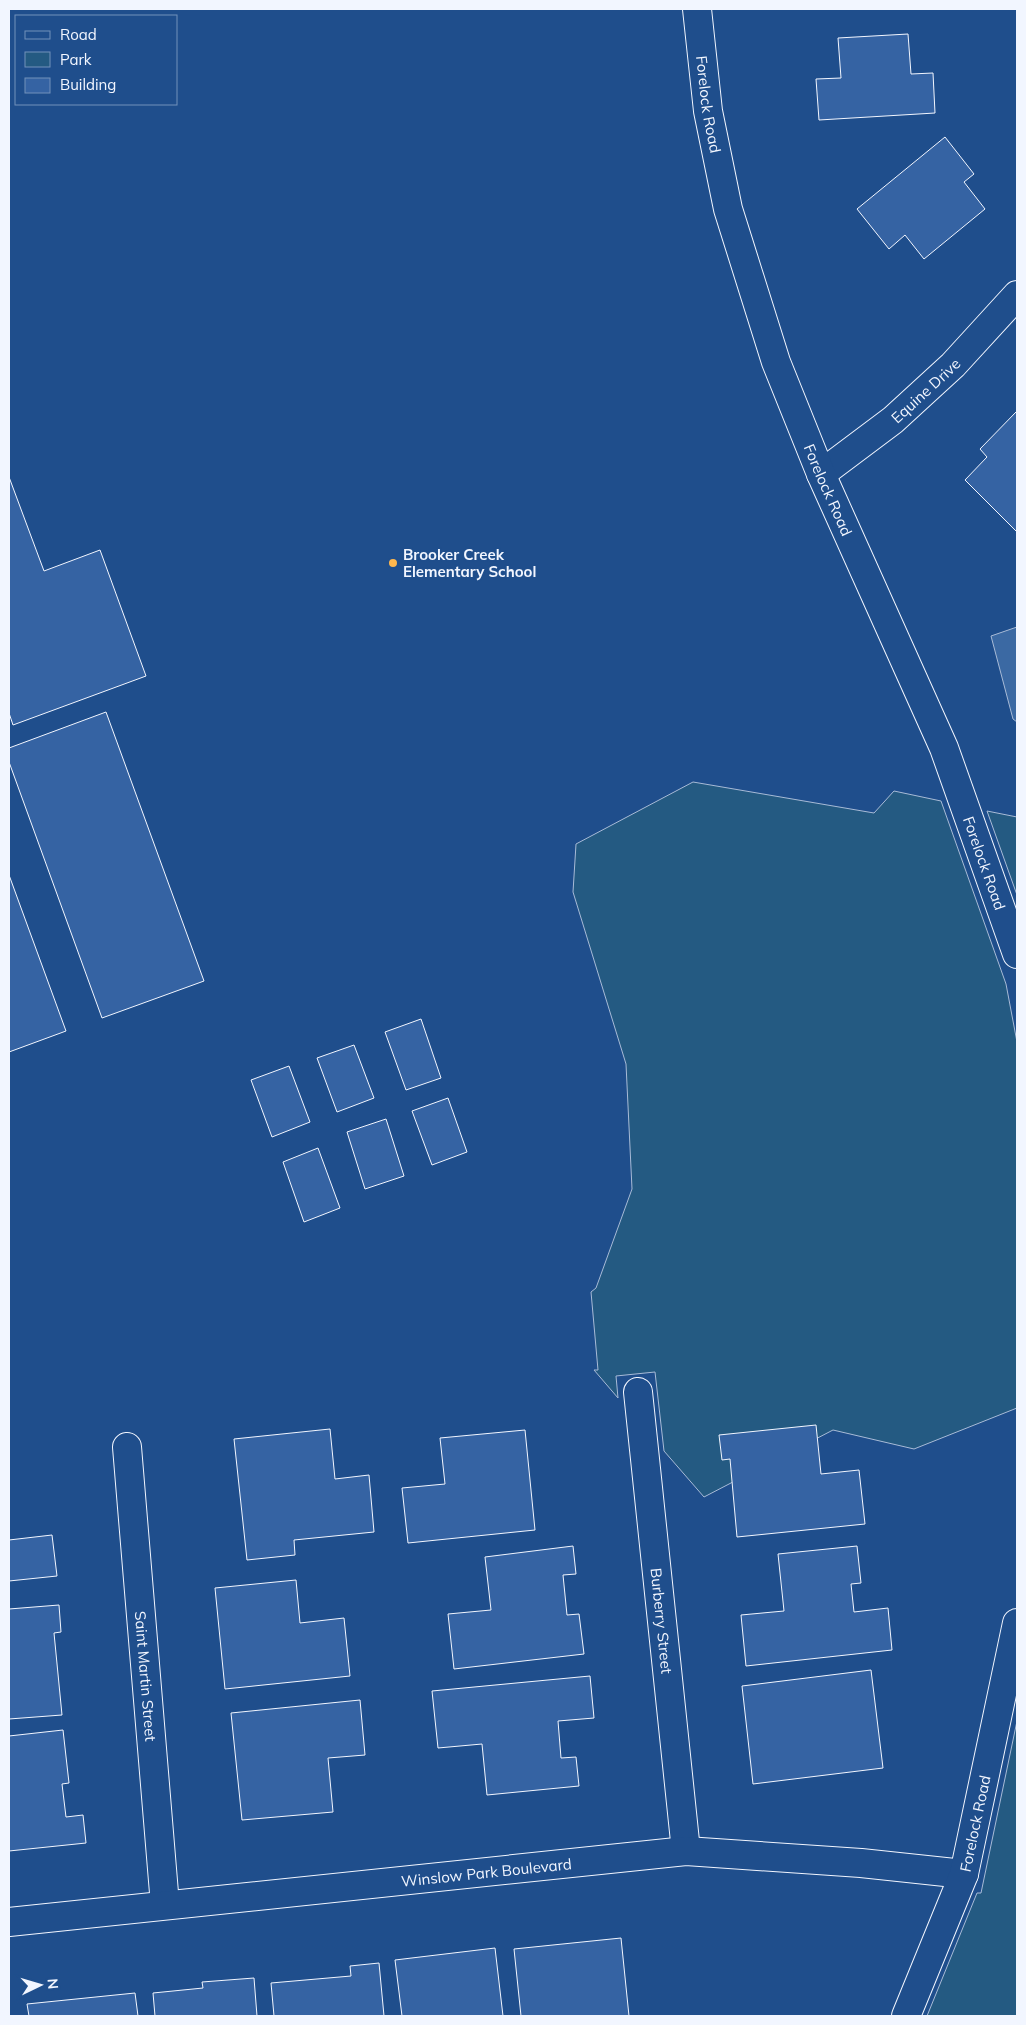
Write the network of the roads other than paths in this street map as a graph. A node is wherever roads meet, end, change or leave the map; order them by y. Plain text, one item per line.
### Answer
1 (696, 9) edge
2 (1017, 295) edge
3 (821, 474) junction
4 (1017, 954) edge
5 (638, 1392) dead end
6 (127, 1447) dead end
7 (1017, 1623) edge
8 (686, 1851) junction
9 (964, 1874) junction
10 (164, 1905) junction
11 (9, 1922) edge
12 (906, 2016) edge

1 - 3 street, Forelock Road
2 - 3 street, Equine Drive
3 - 4 street, Forelock Road
5 - 8 street, Burberry Street
6 - 10 street, Saint Martin Street
7 - 9 street, Forelock Road
8 - 9 street, Winslow Park Boulevard
8 - 10 street, Winslow Park Boulevard
9 - 12 street, Forelock Road
10 - 11 street, Winslow Park Boulevard

